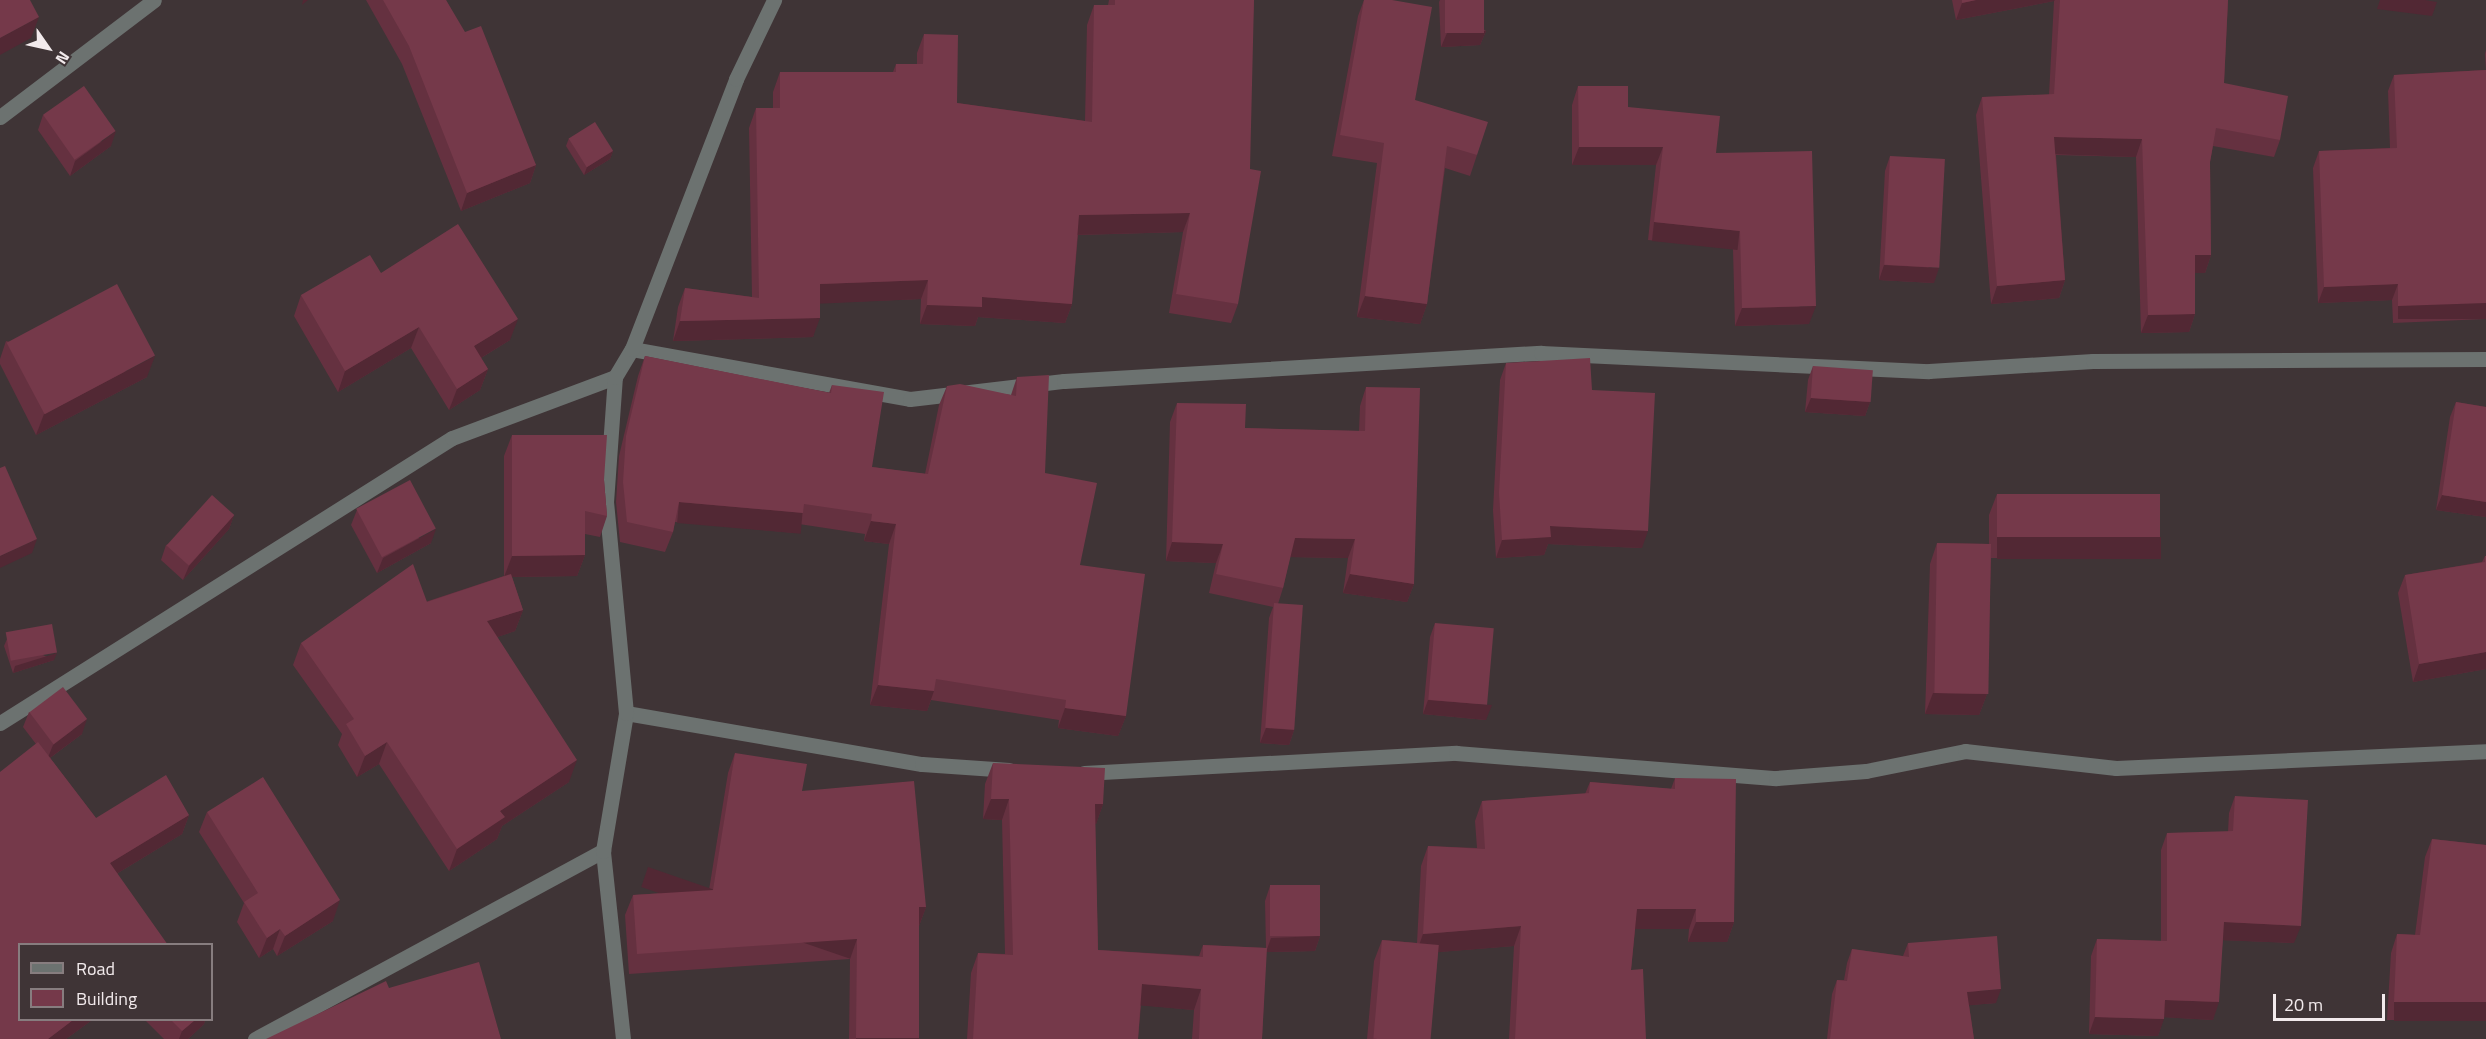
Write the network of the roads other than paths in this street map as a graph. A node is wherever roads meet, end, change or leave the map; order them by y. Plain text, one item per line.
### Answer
1 (154, 0) edge
2 (774, 0) edge
3 (0, 117) edge
4 (632, 349) junction
5 (2486, 359) edge
6 (615, 377) junction
7 (626, 713) junction
8 (0, 723) edge
9 (2486, 751) edge
10 (1027, 771) edge
11 (1062, 773) edge
12 (603, 850) junction
13 (255, 1039) edge
14 (623, 1039) edge

1 - 3 street
2 - 4 street
4 - 5 street
4 - 6 street
6 - 7 street
6 - 8 street
7 - 10 street
7 - 12 street
9 - 11 street
12 - 13 street
12 - 14 street

